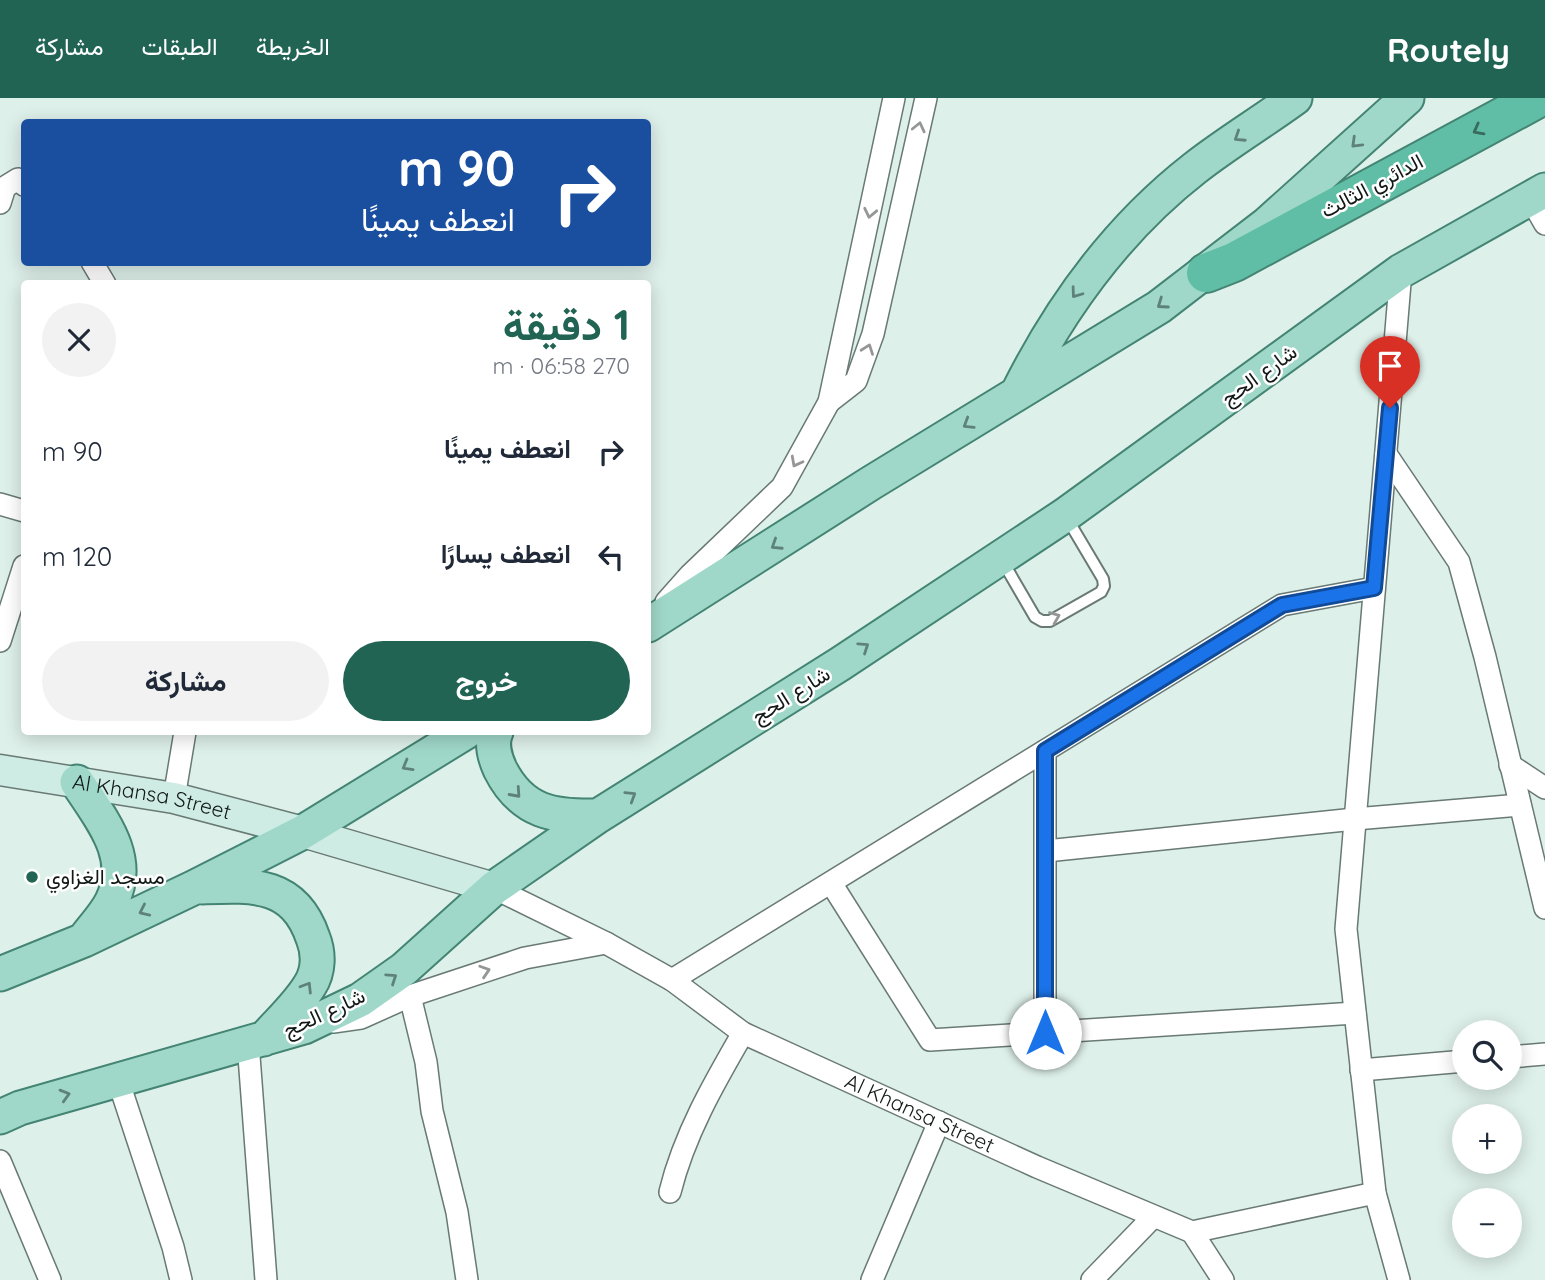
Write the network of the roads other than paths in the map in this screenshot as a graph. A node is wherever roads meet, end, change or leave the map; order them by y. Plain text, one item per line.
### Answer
1 (894, 98) edge
2 (926, 98) edge
3 (1295, 98) edge
4 (1407, 98) edge
5 (1538, 98) edge
6 (21, 182) edge
7 (0, 203) edge
8 (1540, 204) edge
9 (1401, 271) junction
10 (1206, 273) junction
11 (1018, 393) junction
12 (829, 402) junction
13 (1386, 454) junction
14 (0, 504) edge
15 (21, 510) edge
16 (1065, 515) junction
17 (1000, 556) junction
18 (21, 577) edge
19 (1374, 588) junction
20 (651, 620) edge
21 (651, 622) edge
22 (8, 626) edge
23 (185, 735) edge
24 (461, 735) edge
25 (494, 735) edge
26 (1045, 751) junction
27 (1510, 765) junction
28 (0, 770) edge
29 (76, 782) junction
30 (1545, 788) edge
31 (174, 799) junction
32 (1520, 805) junction
33 (598, 816) junction
34 (1355, 819) junction
35 (303, 832) junction
36 (1046, 851) junction
37 (831, 883) junction
38 (193, 888) junction
39 (494, 888) junction
40 (1545, 908) edge
41 (84, 940) junction
42 (606, 943) junction
43 (0, 974) edge
44 (672, 979) junction
45 (410, 996) junction
46 (1355, 1013) junction
47 (304, 1027) junction
48 (743, 1033) junction
49 (1045, 1033) junction
50 (256, 1041) junction
51 (1545, 1054) edge
52 (1522, 1056) edge
53 (1452, 1062) edge
54 (1361, 1070) junction
55 (118, 1080) junction
56 (0, 1117) edge
57 (939, 1122) junction
58 (0, 1161) edge
59 (670, 1192) dead end
60 (1375, 1193) junction
61 (1153, 1217) junction
62 (1192, 1232) junction
63 (50, 1280) edge
64 (181, 1280) edge
65 (266, 1280) edge
66 (467, 1280) edge
67 (872, 1280) edge
68 (1092, 1280) edge
69 (1223, 1280) edge
70 (1399, 1280) edge

1 -> 12 street
12 -> 2 street
3 -> 11 main road
4 -> 10 main road
5 -> 10 highway, الدائري الثالث
6 - 7 street
8 - 9 main road, شارع الحج
9 - 13 street
9 - 16 main road, شارع الحج
10 -> 11 main road
11 -> 21 main road
12 -> 20 street
13 - 19 street
13 - 27 street
14 - 15 street
16 - 17 main road, شارع الحج
17 -> 16 lane
33 -> 17 main road, شارع الحج
18 - 22 street
19 - 26 street
19 - 34 street
23 - 31 street
24 -> 35 main road
25 -> 33 main road
26 - 36 street
26 - 37 street
27 - 30 street
27 - 32 street
28 - 29 street, Al Khansa Street
29 - 31 street, Al Khansa Street
29 - 41 main road
31 - 35 street, Al Khansa Street
32 - 34 street
32 - 40 street
33 - 39 main road, شارع الحج
34 - 36 street
34 - 46 street
35 - 38 main road
35 - 39 street, Al Khansa Street
36 - 49 street
37 - 44 street
37 - 49 street
38 -> 41 main road
50 -> 38 main road
39 - 42 street, Al Khansa Street
47 -> 39 main road, شارع الحج
41 - 43 main road
42 - 44 street, Al Khansa Street
45 -> 42 street
44 - 48 street, Al Khansa Street
45 - 47 street
45 - 66 street
46 - 49 street
46 - 54 street
47 - 50 main road, شارع الحج
48 - 57 street, Al Khansa Street
48 - 59 street
50 - 55 main road, شارع الحج
50 - 65 street
51 - 52 street
53 - 54 street
54 - 60 street
56 -> 55 main road, شارع الحج
55 - 64 street
57 - 61 street, Al Khansa Street
57 - 67 street
58 - 63 street
60 - 62 street
60 - 70 street
61 - 62 street, Al Khansa Street
61 - 68 street
62 - 69 street

